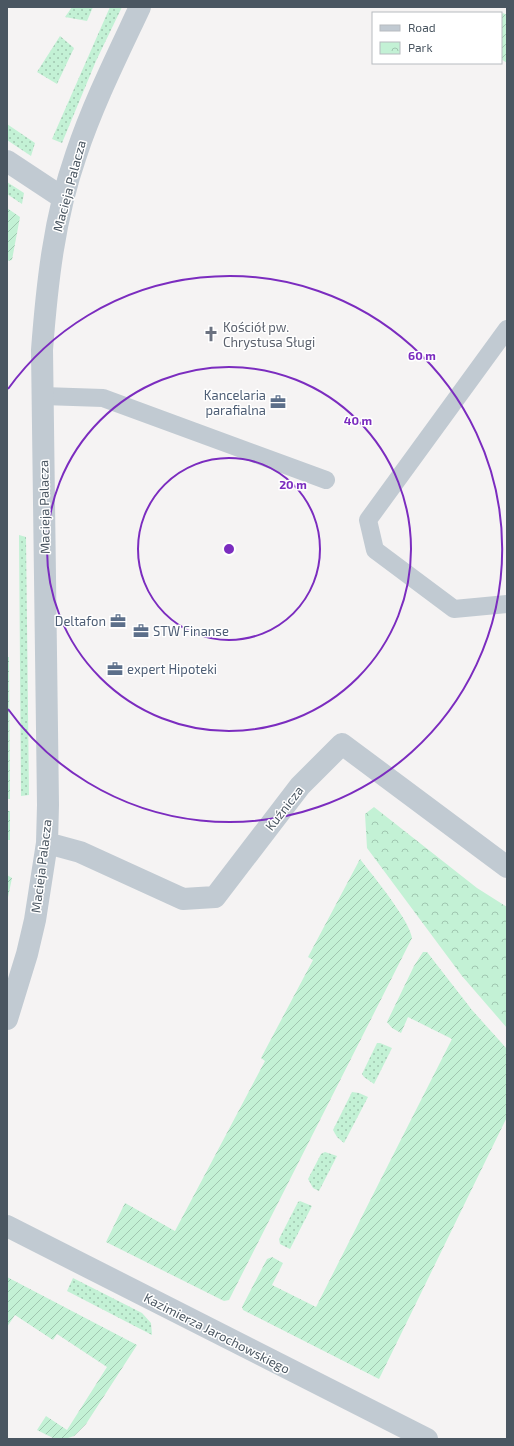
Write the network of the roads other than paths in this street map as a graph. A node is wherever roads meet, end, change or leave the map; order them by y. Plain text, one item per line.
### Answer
1 (140, 7) edge
2 (7, 161) edge
3 (63, 198) junction
4 (507, 329) edge
5 (43, 396) junction
6 (326, 480) dead end
7 (507, 604) edge
8 (46, 843) junction
9 (507, 867) edge
10 (7, 1019) edge
11 (7, 1226) edge
12 (427, 1439) edge

1 - 3 street, Macieja Palacza
2 - 3 street
3 - 5 street, Macieja Palacza
4 - 7 lane
5 - 6 lane
5 - 8 street, Macieja Palacza
8 - 9 street, Kuźnicza
8 - 10 street, Macieja Palacza
11 - 12 street, Kazimierza Jarochowskiego

